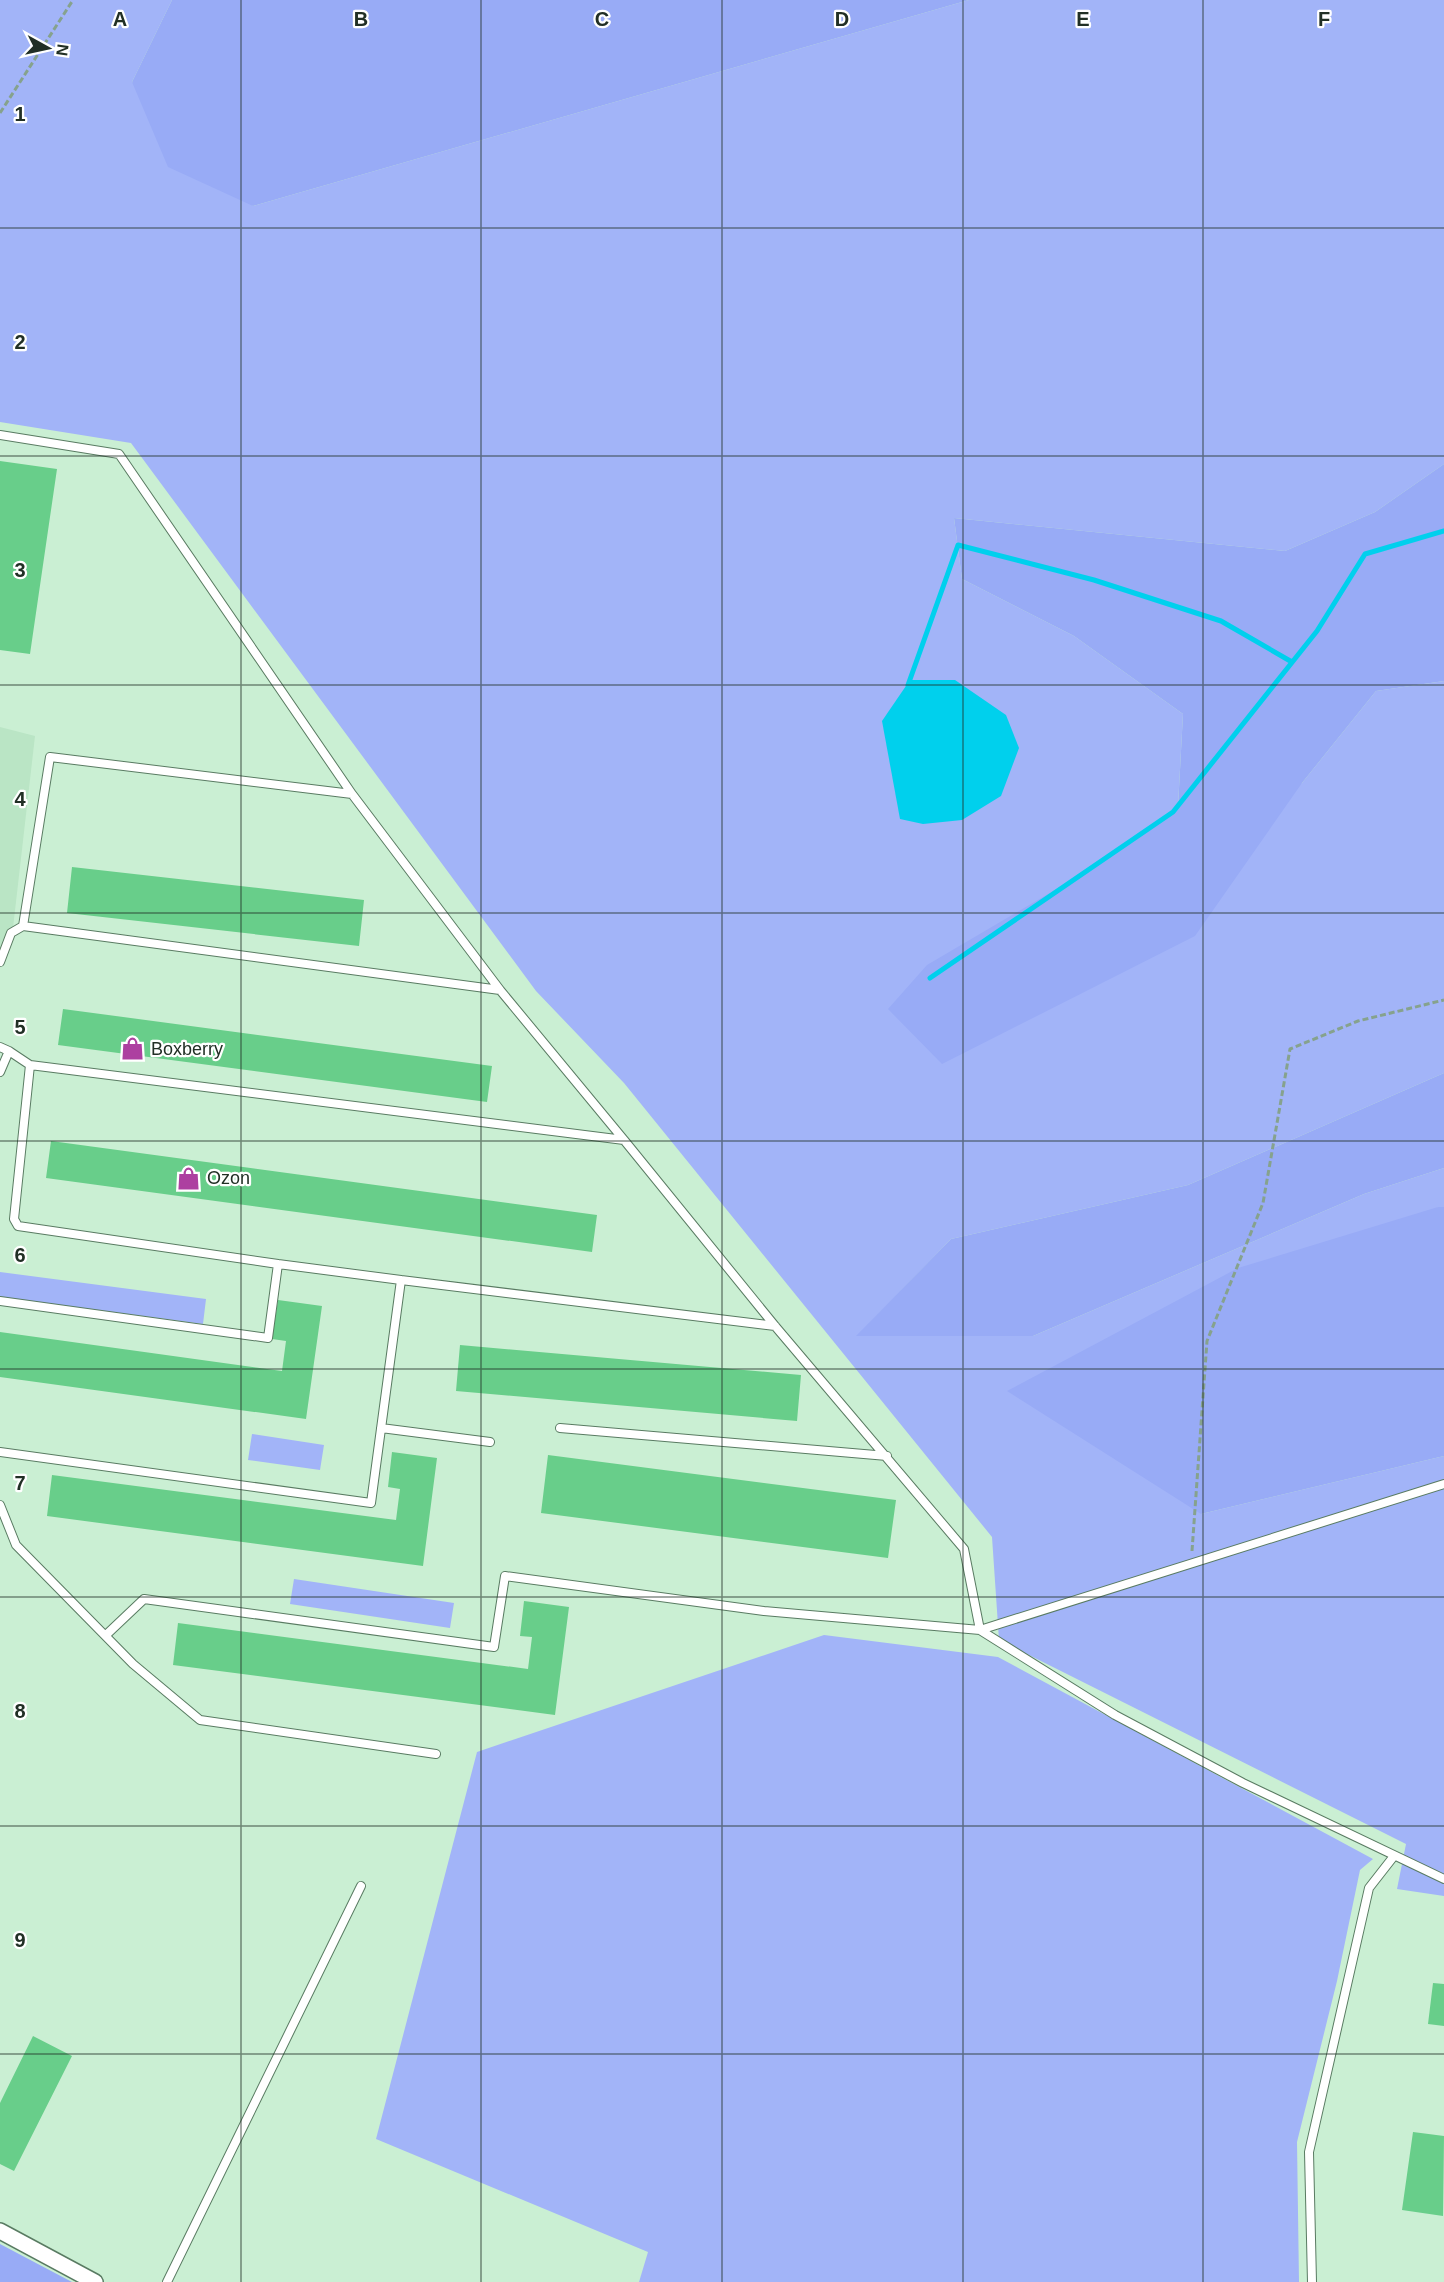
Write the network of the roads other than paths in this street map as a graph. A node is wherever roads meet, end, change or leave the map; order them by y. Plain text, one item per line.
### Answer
1 (0, 435) edge
2 (352, 794) junction
3 (23, 926) junction
4 (0, 962) edge
5 (500, 990) junction
6 (0, 1047) edge
7 (9, 1051) junction
8 (30, 1065) junction
9 (0, 1072) edge
10 (624, 1140) junction
11 (278, 1264) junction
12 (401, 1281) junction
13 (0, 1301) edge
14 (775, 1326) junction
15 (381, 1428) junction
16 (560, 1428) dead end
17 (490, 1442) dead end
18 (0, 1452) edge
19 (887, 1456) junction
20 (1444, 1484) edge
21 (0, 1505) edge
22 (980, 1630) junction
23 (106, 1635) junction
24 (436, 1754) dead end
25 (1394, 1856) junction
26 (1444, 1879) edge
27 (361, 1886) dead end
28 (0, 2231) edge
29 (95, 2282) edge
30 (167, 2282) edge
31 (1312, 2282) edge

1 - 2 lane
2 - 3 lane
2 - 5 lane
3 - 4 lane
3 - 5 lane
5 - 10 lane
6 - 7 lane
7 - 8 lane
7 - 9 lane
8 - 10 lane
8 - 11 lane
10 - 14 lane
11 - 12 lane
11 - 13 lane
12 - 14 lane
12 - 15 lane
14 - 19 lane
15 - 17 lane
15 - 18 lane
16 - 19 lane
19 - 22 lane
20 - 22 lane
21 - 23 lane
22 - 23 lane
22 - 25 lane
23 - 24 lane
25 - 26 lane
25 - 31 lane
27 - 30 lane
28 - 29 street

